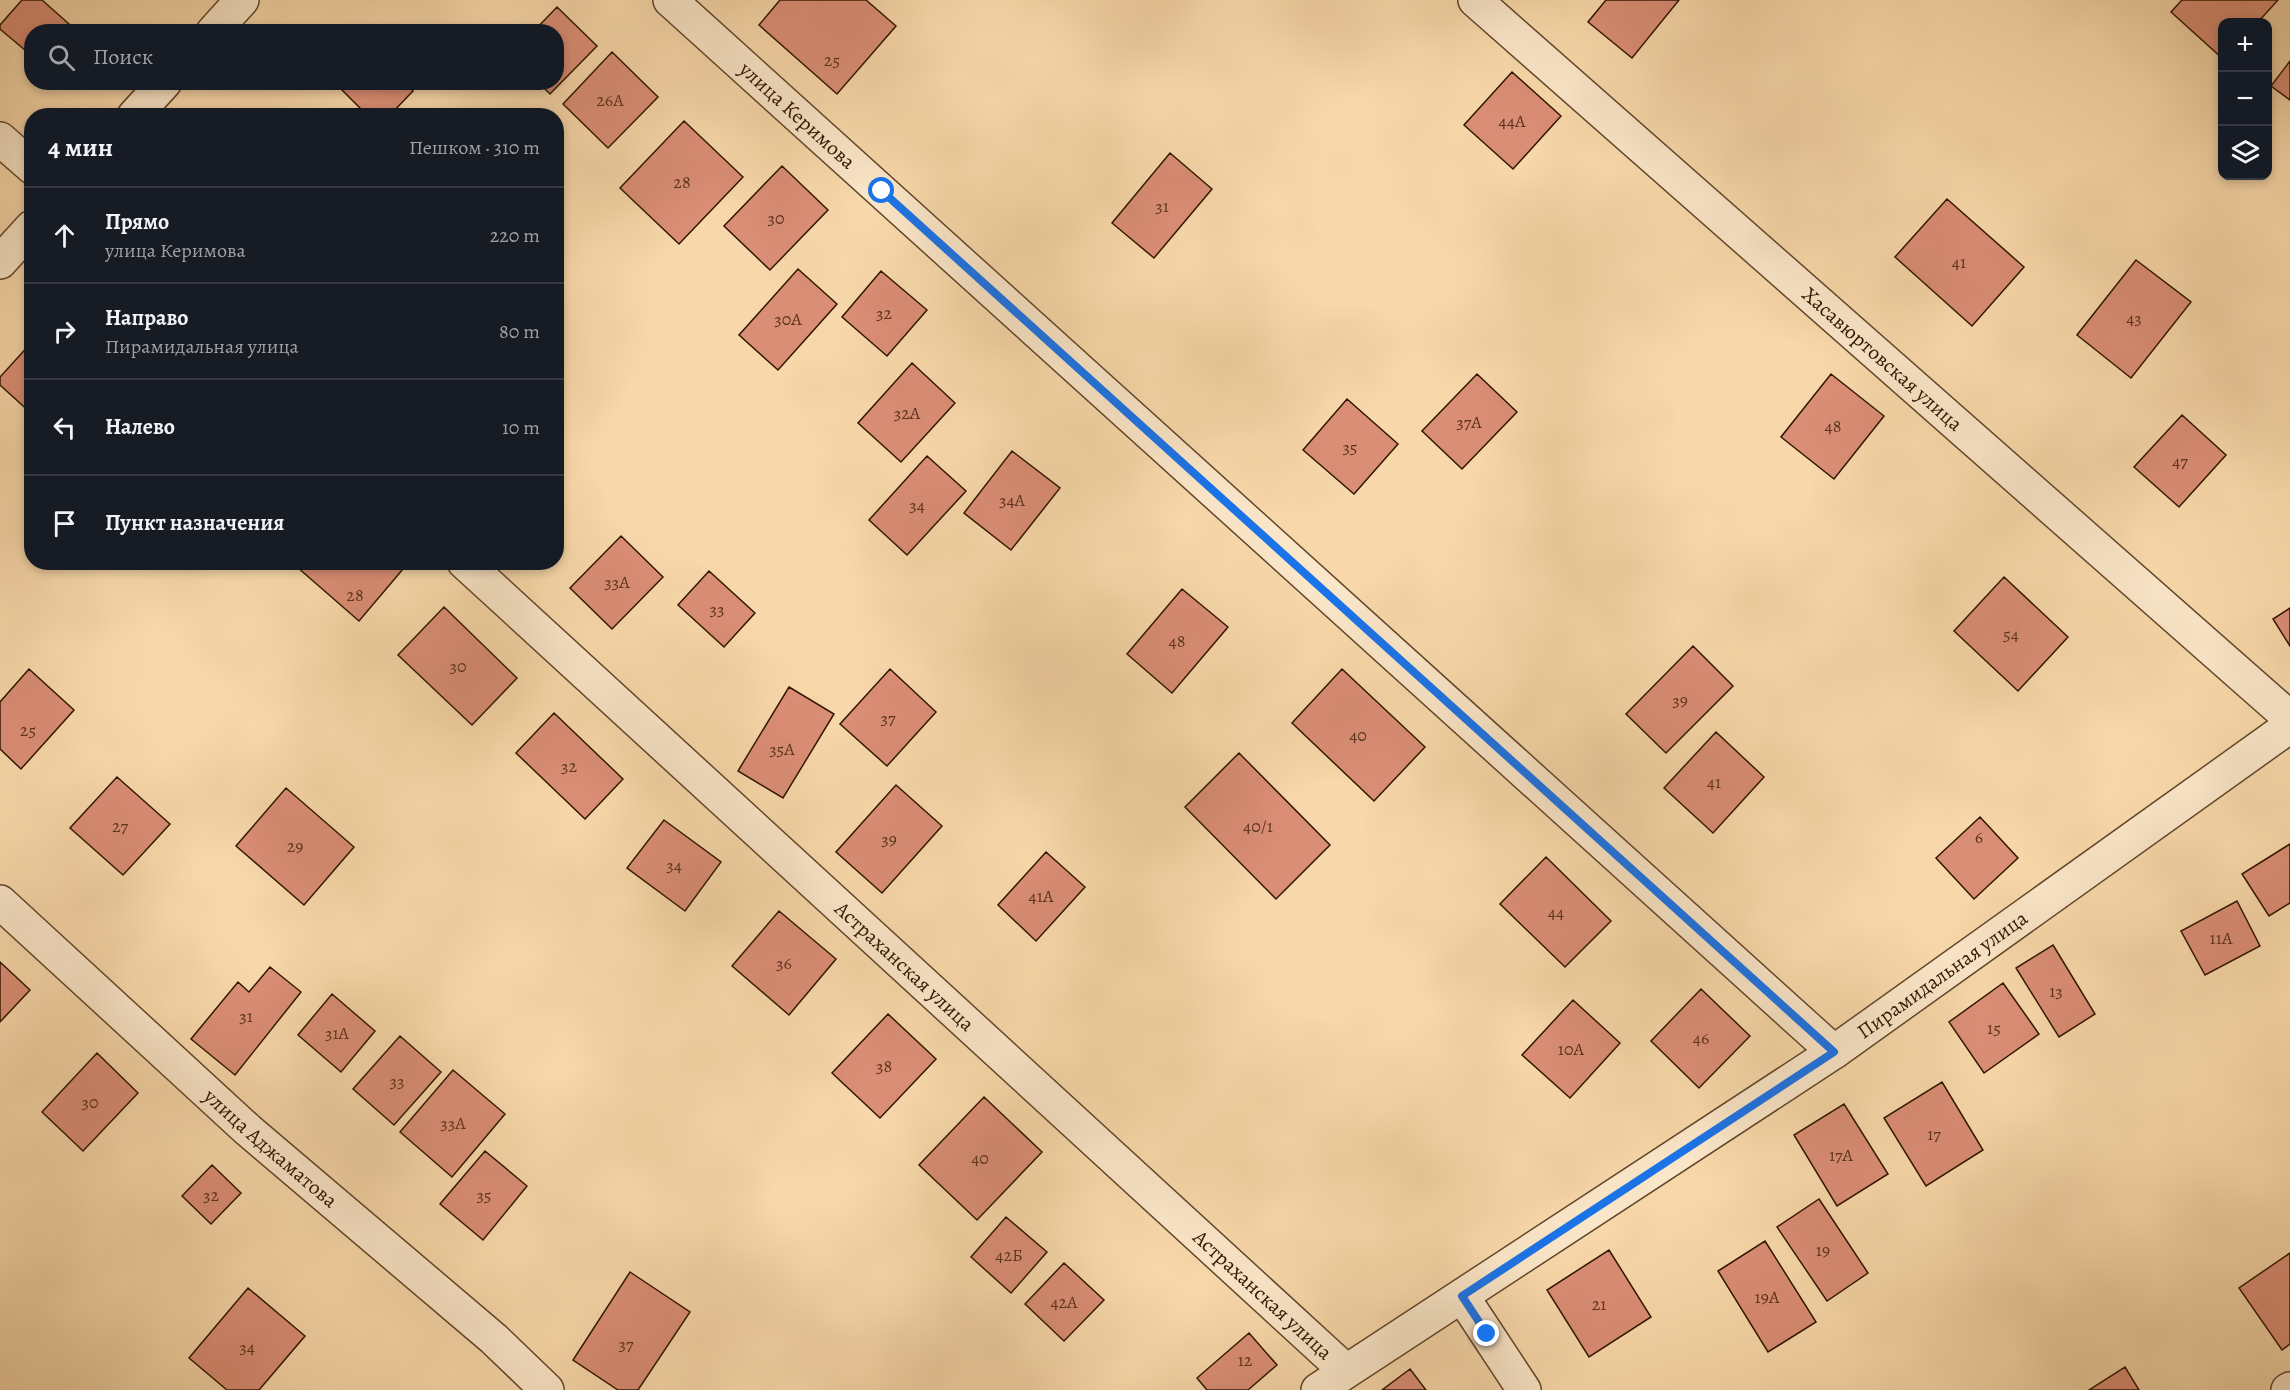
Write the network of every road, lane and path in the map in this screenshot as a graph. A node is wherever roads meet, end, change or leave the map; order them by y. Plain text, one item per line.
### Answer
1 (242, 0) edge
2 (670, 0) edge
3 (1475, 0) edge
4 (220, 24) edge
5 (158, 90) edge
6 (141, 108) edge
7 (0, 139) edge
8 (24, 160) edge
9 (24, 236) edge
10 (0, 262) edge
11 (473, 570) edge
12 (2290, 718) edge
13 (2290, 726) edge
14 (0, 902) edge
15 (1834, 1052) junction
16 (1462, 1296) junction
17 (1346, 1371) junction
18 (547, 1390) edge
19 (1318, 1390) edge
20 (1524, 1390) edge

1 - 4 street
2 - 15 street, улица Керимова
3 - 12 street, Хасавюртовская улица
5 - 6 street
7 - 8 street
9 - 10 street
11 - 17 street, Астраханская улица
13 - 15 street, Пирамидальная улица
14 - 18 street, улица Аджаматова
15 - 16 street, Пирамидальная улица
16 - 17 street, Пирамидальная улица
16 - 20 street
17 - 19 street, Пирамидальная улица

